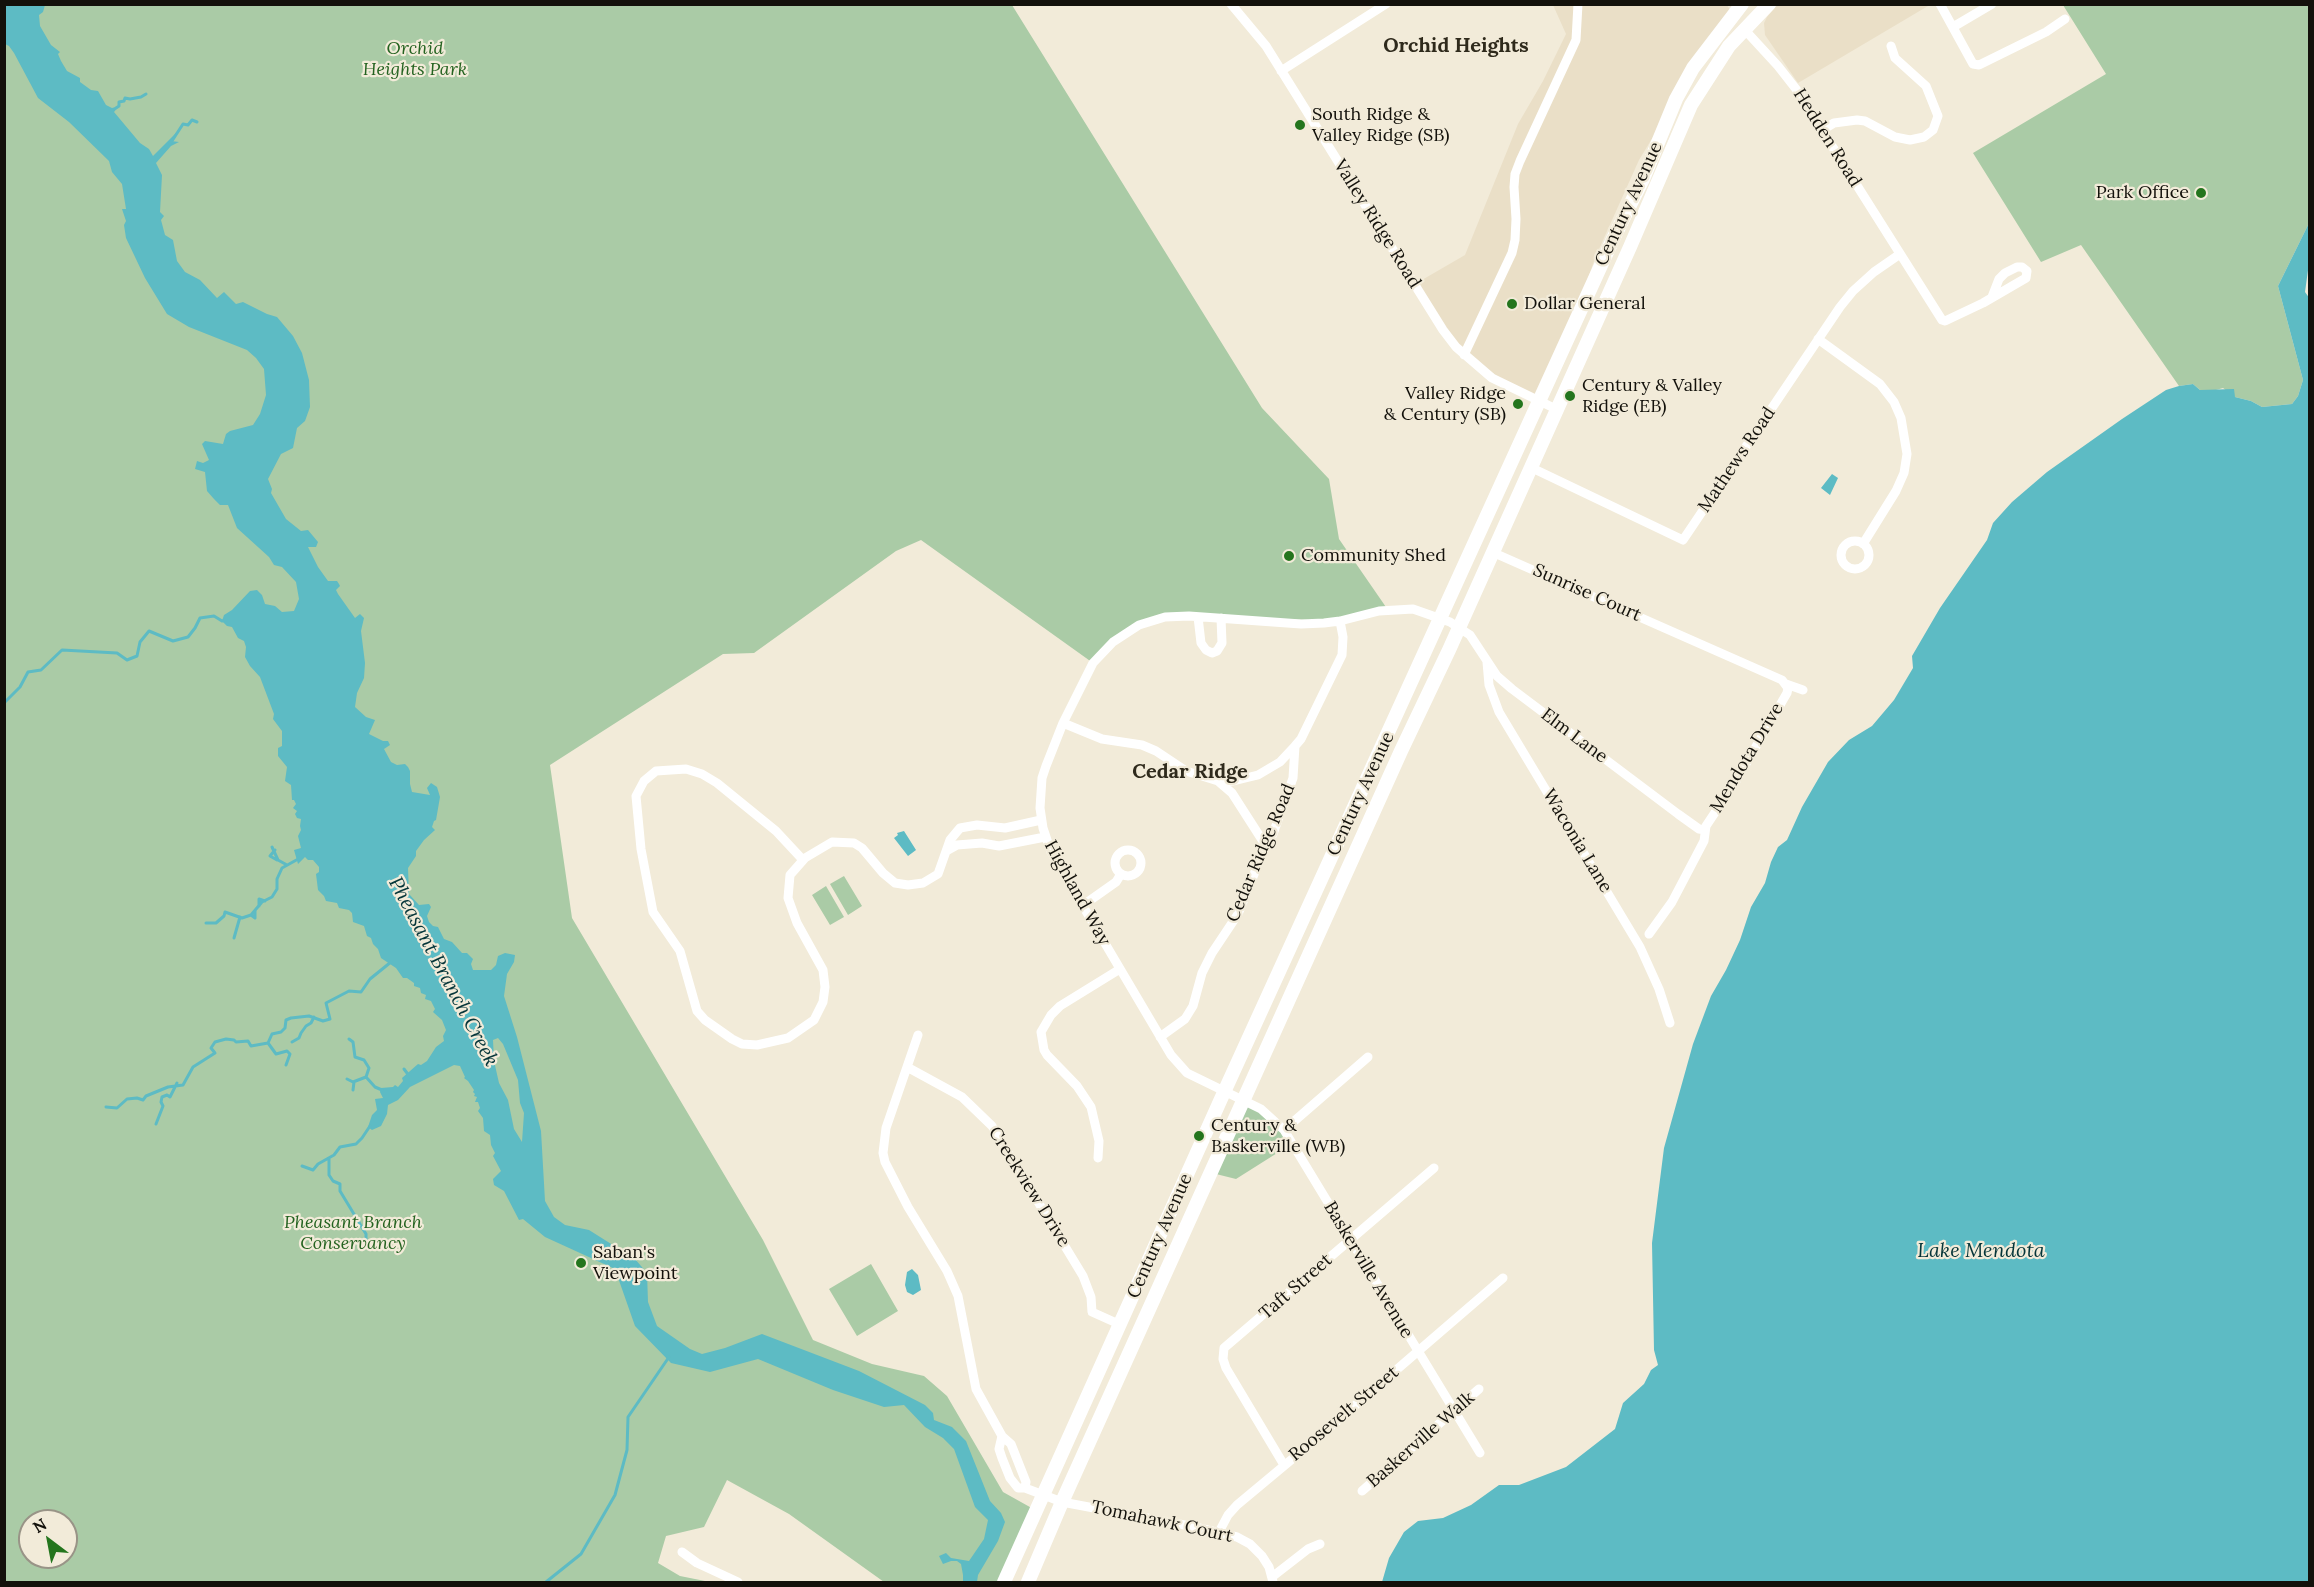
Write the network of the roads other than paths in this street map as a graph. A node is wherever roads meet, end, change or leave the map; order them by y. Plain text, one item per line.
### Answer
1 (1231, 4) edge
2 (1386, 4) edge
3 (1578, 4) edge
4 (1769, 4) edge
5 (1940, 4) edge
6 (1992, 4) edge
7 (1734, 8) edge
8 (2065, 19) dead end
9 (1953, 27) junction
10 (1744, 29) junction
11 (1891, 46) dead end
12 (1281, 71) junction
13 (1822, 130) junction
14 (1900, 254) junction
15 (1992, 297) dead end
16 (1818, 339) junction
17 (1464, 356) junction
18 (1540, 402) junction
19 (1556, 409) junction
20 (1530, 466) junction
21 (1863, 544) dead end
22 (1492, 552) junction
23 (1198, 617) junction
24 (1221, 618) junction
25 (1441, 618) junction
26 (1340, 621) junction
27 (1458, 627) junction
28 (1681, 635) joint
29 (1487, 660) junction
30 (1786, 684) junction
31 (1803, 690) dead end
32 (1063, 723) junction
33 (1295, 746) junction
34 (1218, 781) junction
35 (1041, 820) junction
36 (1705, 830) junction
37 (1045, 837) junction
38 (1266, 846) junction
39 (948, 850) junction
40 (803, 860) junction
41 (1121, 874) dead end
42 (1082, 906) junction
43 (1649, 934) dead end
44 (1120, 969) junction
45 (1670, 1023) dead end
46 (918, 1035) dead end
47 (1160, 1037) junction
48 (1368, 1058) dead end
49 (907, 1067) junction
50 (1225, 1090) junction
51 (1245, 1100) junction
52 (1284, 1130) junction
53 (1098, 1158) dead end
54 (1434, 1168) dead end
55 (1350, 1240) junction
56 (1503, 1278) dead end
57 (1121, 1325) junction
58 (1417, 1352) junction
59 (1479, 1389) dead end
60 (1454, 1411) junction
61 (1002, 1436) junction
62 (1480, 1452) dead end
63 (1284, 1465) junction
64 (1025, 1488) junction
65 (1362, 1491) dead end
66 (1044, 1495) junction
67 (1062, 1502) junction
68 (1219, 1532) junction
69 (1320, 1544) dead end
70 (682, 1552) dead end
71 (1272, 1580) edge
72 (738, 1582) edge
73 (1004, 1582) edge
74 (1028, 1582) edge

1 - 12 street, Valley Ridge Road
2 - 12 street
3 - 17 street
4 - 10 main road, Century Avenue
5 - 9 street
6 - 9 street
7 - 10 main road
7 - 18 main road, Century Avenue
8 - 9 street
10 - 13 street, Hedden Road
10 - 19 main road, Century Avenue
11 - 13 street
12 - 17 street, Valley Ridge Road
13 - 14 street, Hedden Road
14 - 15 street, Hedden Road
14 - 16 street, Mathews Road
16 - 20 street, Mathews Road
16 - 21 street
17 - 18 street, Valley Ridge Road
18 - 19 street, Valley Ridge Road
18 - 25 main road, Century Avenue
19 - 20 main road, Century Avenue
20 - 22 main road, Century Avenue
22 - 27 main road, Century Avenue
22 - 28 street, Sunrise Court
23 - 24 street, Highland Way
23 - 24 street
23 - 32 street, Highland Way
24 - 26 street, Highland Way
25 - 26 street, Highland Way
25 - 27 street, Highland Way
25 - 50 main road, Century Avenue
26 - 33 street, Cedar Ridge Road
27 - 29 street, Elm Lane
27 - 51 main road, Century Avenue
28 - 30 street, Mendota Drive
29 - 36 street, Elm Lane
29 - 45 street, Waconia Lane
30 - 31 street
30 - 36 street, Mendota Drive
32 - 34 street
32 - 35 street, Highland Way
33 - 34 street
33 - 38 street, Cedar Ridge Road
34 - 38 street
35 - 37 street, Highland Way
35 - 39 street
36 - 43 street, Mendota Drive
37 - 39 street
37 - 42 street, Highland Way
38 - 47 street, Cedar Ridge Road
39 - 40 street
40 - 40 street
41 - 42 street
42 - 44 street, Highland Way
44 - 47 street, Highland Way
44 - 53 street
46 - 49 street
47 - 50 street, Highland Way
48 - 52 street
49 - 57 street, Creekview Drive
49 - 61 street
50 - 51 street, Highland Way
50 - 57 main road, Century Avenue
51 - 52 street, Baskerville Avenue
51 - 67 main road, Century Avenue
52 - 55 street, Baskerville Avenue
54 - 55 street, Taft Street
55 - 58 street, Baskerville Avenue
55 - 63 street, Taft Street
56 - 58 street, Roosevelt Street
57 - 66 main road, Century Avenue
58 - 60 street, Baskerville Avenue
58 - 63 street, Roosevelt Street
59 - 60 street, Baskerville Walk
60 - 62 street, Baskerville Avenue
60 - 65 street, Baskerville Walk
61 - 64 street
61 - 64 street
63 - 68 street, Roosevelt Street
64 - 66 street, Tomahawk Court
66 - 67 street, Tomahawk Court
66 - 73 main road, Century Avenue
67 - 68 street, Tomahawk Court
67 - 74 main road, Century Avenue
68 - 71 street, Tomahawk Court
69 - 71 street
70 - 72 street

